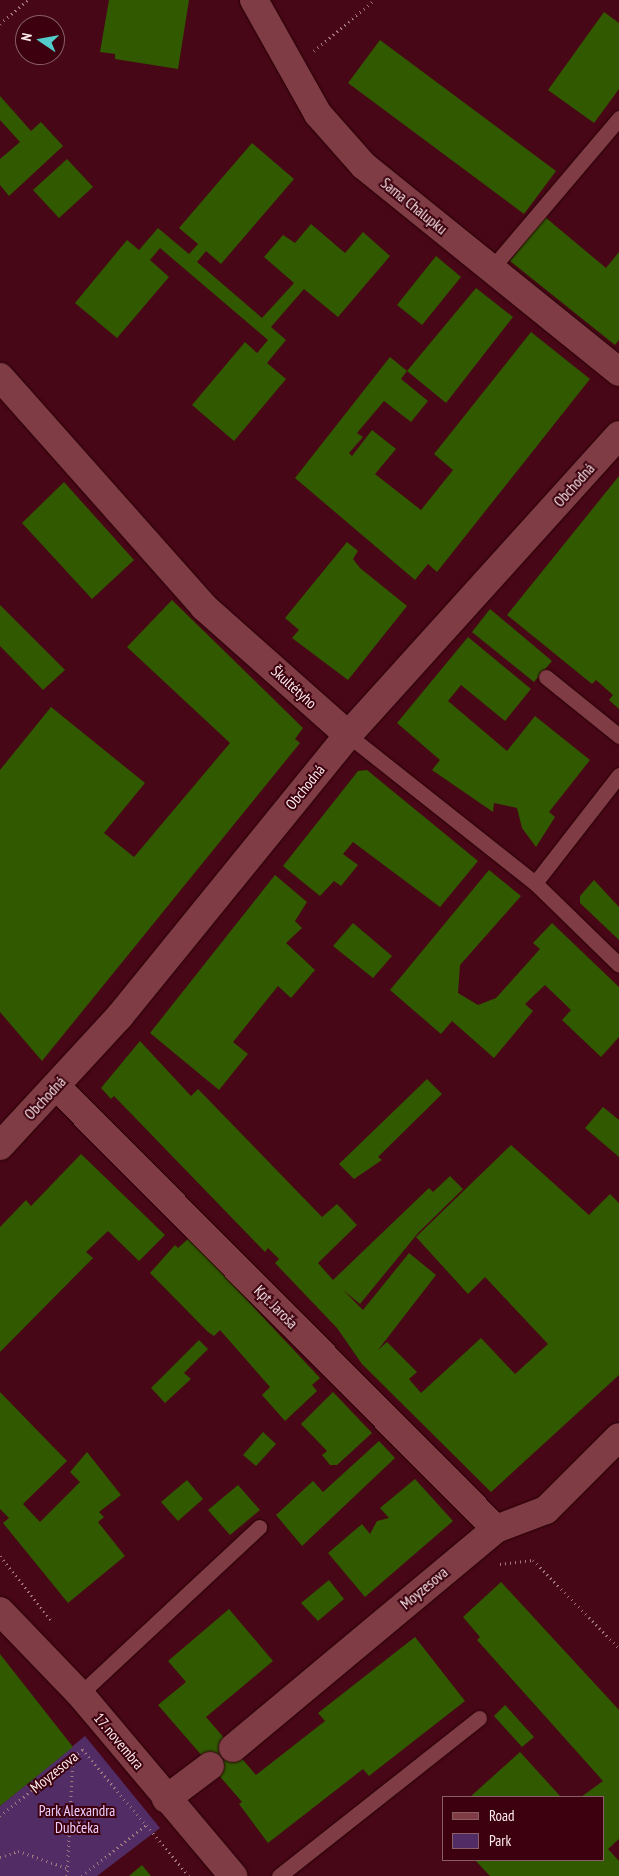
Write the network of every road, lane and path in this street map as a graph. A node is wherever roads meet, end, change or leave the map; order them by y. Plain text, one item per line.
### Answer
1 (28, 0) edge
2 (254, 0) edge
3 (374, 0) edge
4 (0, 24) edge
5 (290, 70) junction
6 (619, 118) edge
7 (492, 268) junction
8 (619, 372) edge
9 (0, 377) edge
10 (619, 435) edge
11 (546, 677) dead end
12 (348, 735) junction
13 (619, 736) edge
14 (619, 775) edge
15 (535, 883) junction
16 (619, 965) edge
17 (56, 1086) junction
18 (0, 1146) edge
19 (619, 1438) edge
20 (260, 1527) dead end
21 (496, 1529) junction
22 (492, 1564) dead end
23 (0, 1611) edge
24 (619, 1648) edge
25 (80, 1694) junction
26 (478, 1718) dead end
27 (108, 1728) junction
28 (232, 1748) dead end
29 (82, 1749) junction
30 (73, 1757) junction
31 (210, 1766) dead end
32 (166, 1799) junction
33 (0, 1816) edge
34 (147, 1824) junction
35 (0, 1857) edge
36 (67, 1868) junction
37 (67, 1876) edge
38 (82, 1876) edge
39 (189, 1876) edge
40 (233, 1876) edge
41 (279, 1876) edge

1 - 4 path
2 - 5 street, Sama Chalupku
3 - 5 path
5 - 7 street, Sama Chalupku
6 - 7 lane
7 - 8 street, Sama Chalupku
9 - 12 street, Škultétyho
10 - 12 street, Obchodná
11 - 13 lane
12 - 15 lane, Škultétyho
12 - 17 street, Obchodná
14 - 15 lane
15 - 16 lane, Škultétyho
17 - 18 street, Obchodná
17 - 21 street, Kpt. Jaroša
19 - 21 street, Moyzesova
20 - 25 lane
21 - 28 street, Moyzesova
22 - 24 path
23 - 25 street, 17. novembra
25 - 27 street, 17. novembra
26 - 41 lane
27 - 29 path, Moyzesova
27 - 32 street, 17. novembra
29 - 30 path, Moyzesova
29 - 34 path
30 - 33 path, Moyzesova
30 - 36 path
31 - 32 street
32 - 40 street, 17. novembra
34 - 38 path
34 - 39 path
35 - 36 path
36 - 37 path

